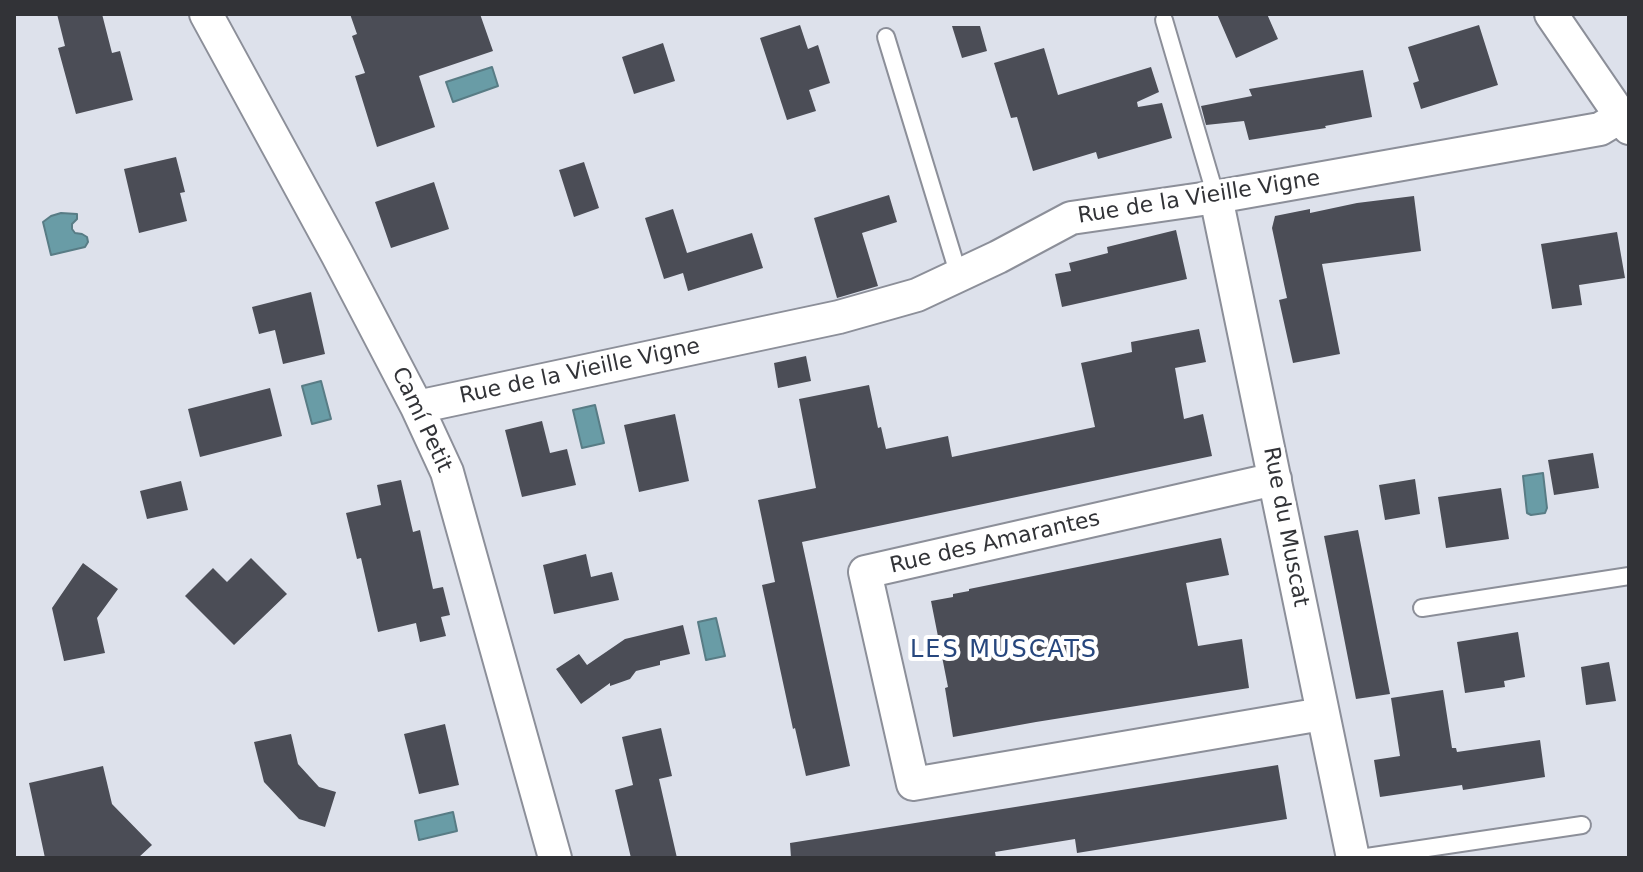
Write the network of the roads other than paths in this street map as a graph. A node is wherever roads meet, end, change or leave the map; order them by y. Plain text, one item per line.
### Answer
1 (206, 14) edge
2 (1551, 14) edge
3 (1164, 20) dead end
4 (886, 37) dead end
5 (1624, 122) edge
6 (1216, 197) junction
7 (959, 276) junction
8 (417, 407) junction
9 (1275, 479) junction
10 (1629, 576) edge
11 (1422, 608) dead end
12 (1322, 714) junction
13 (1582, 825) dead end
14 (555, 858) edge
15 (1353, 858) edge
16 (1360, 858) edge

1 - 8 street, Camí Petit
2 - 5 street
3 - 6 lane
4 - 7 lane
5 - 6 street, Rue de la Vieille Vigne
6 - 7 street, Rue de la Vieille Vigne
6 - 9 street, Rue du Muscat
7 - 8 street, Rue de la Vieille Vigne
8 - 14 street, Camí Petit
9 - 12 street, Rue du Muscat
9 - 12 street, Rue des Amarantes
10 - 11 lane
12 - 15 street, Rue du Muscat
13 - 16 lane

